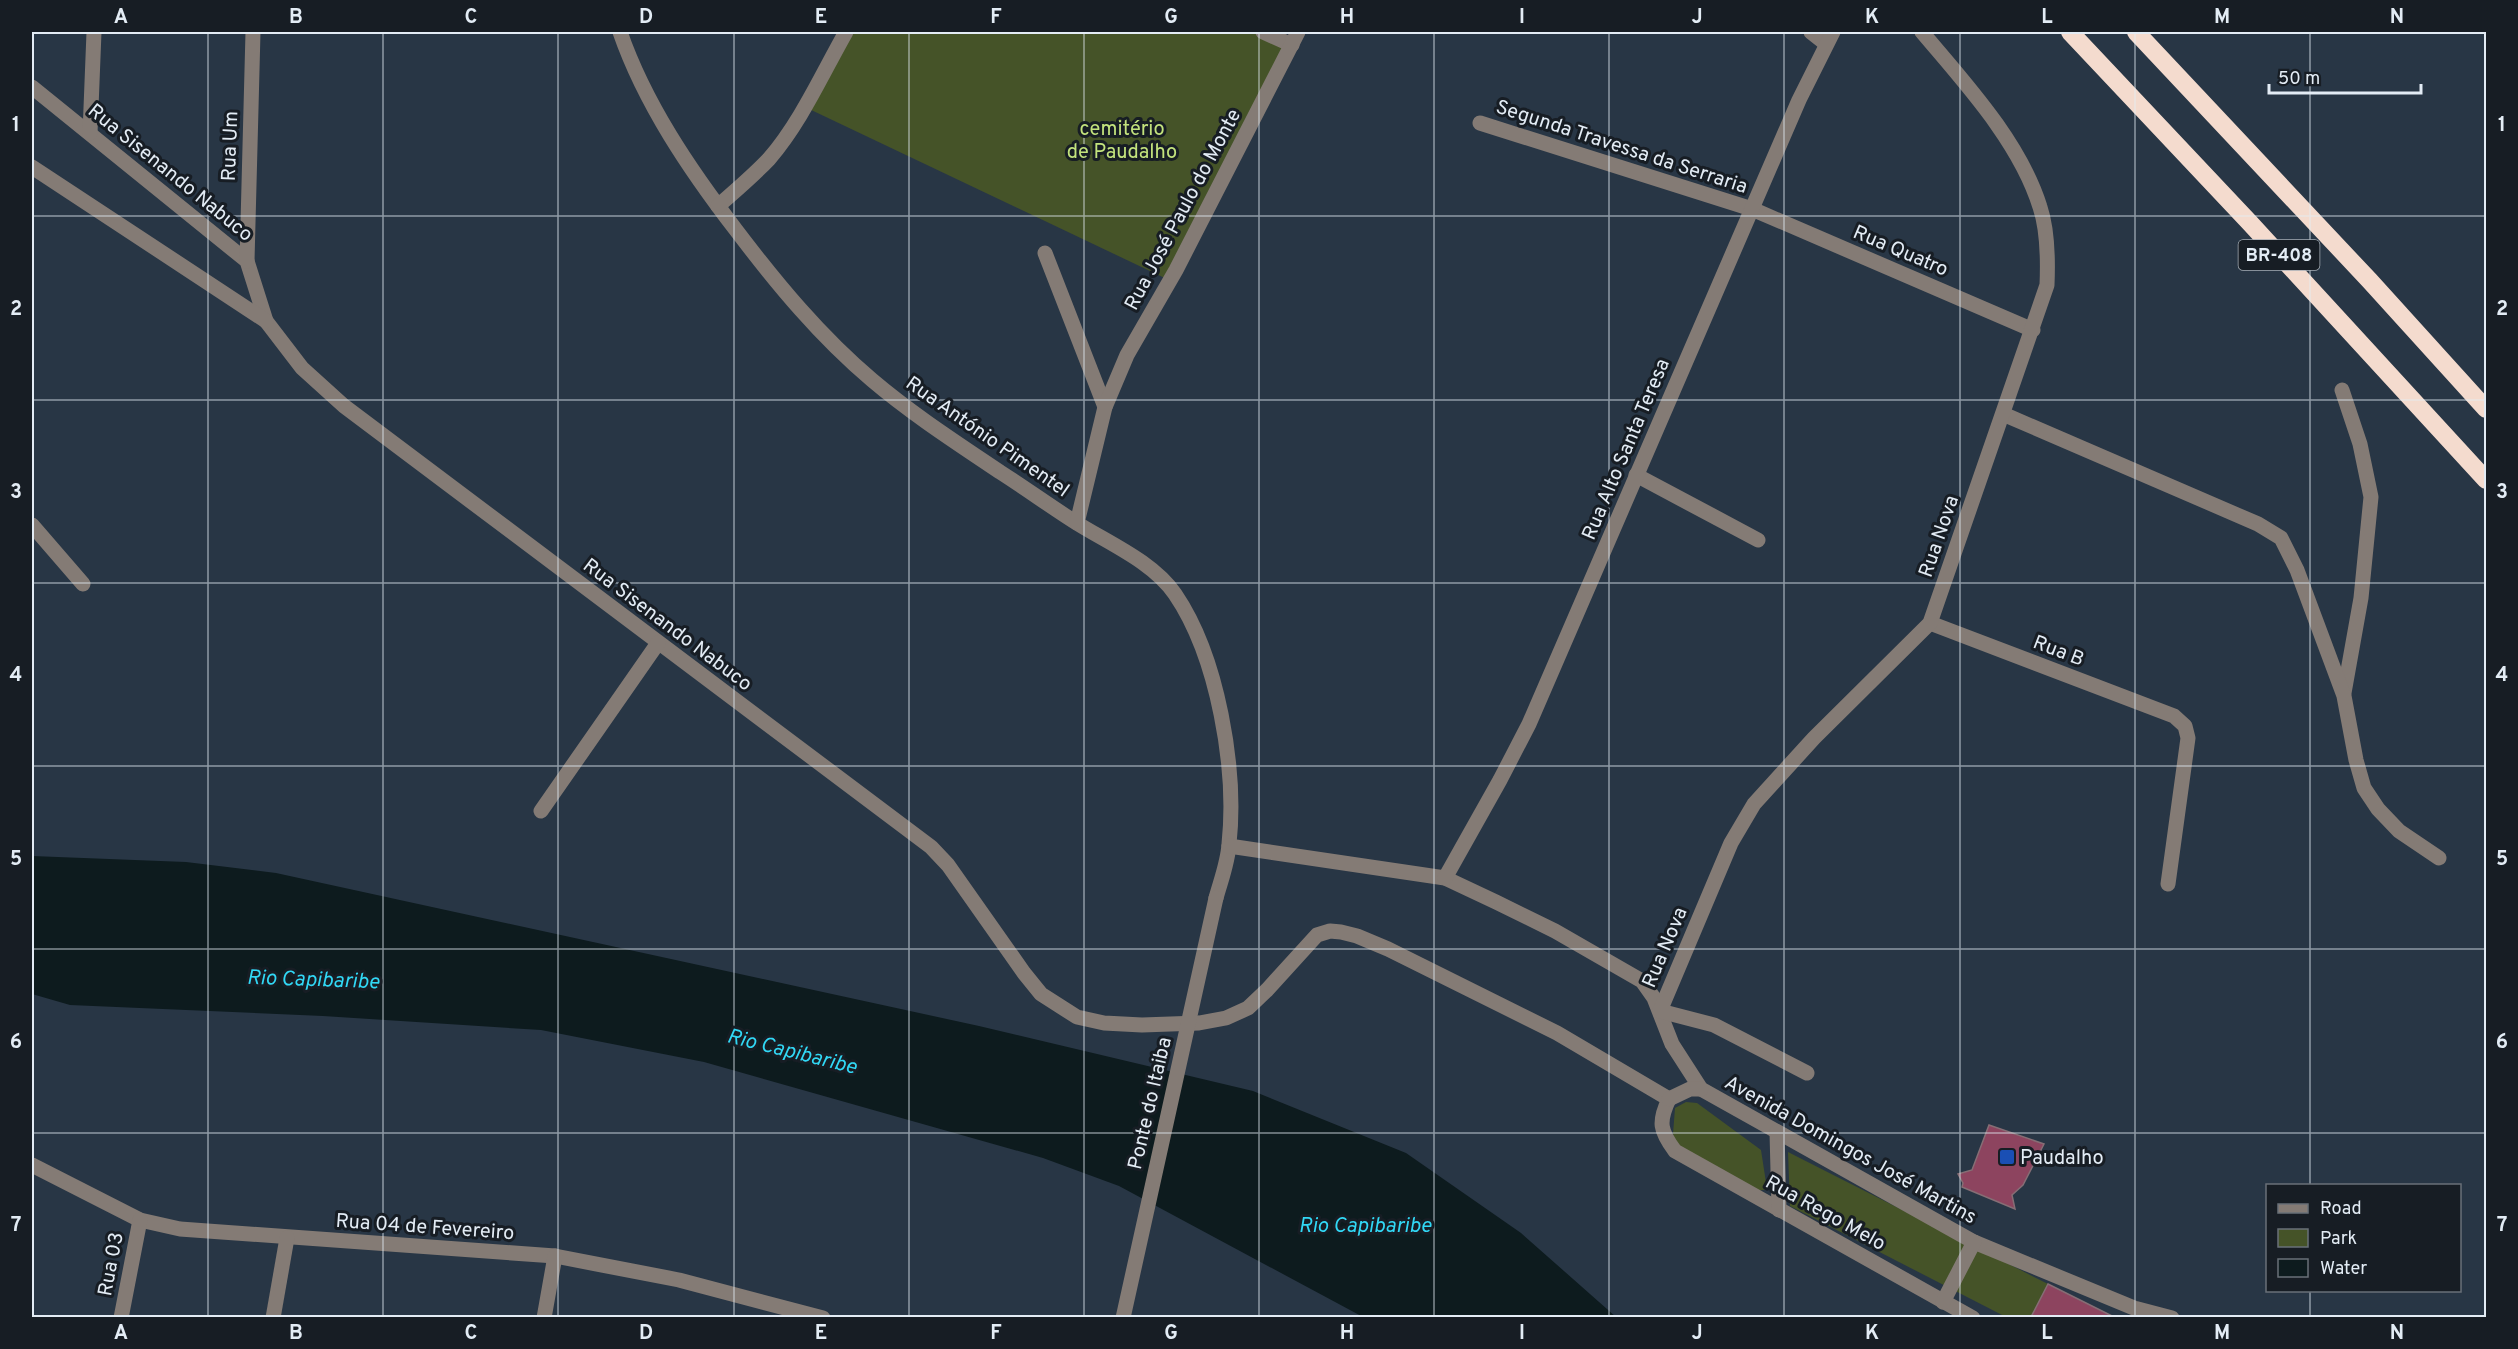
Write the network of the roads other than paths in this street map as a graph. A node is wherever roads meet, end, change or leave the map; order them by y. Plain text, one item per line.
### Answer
1 (94, 32) edge
2 (254, 32) edge
3 (620, 32) edge
4 (846, 32) edge
5 (1263, 32) edge
6 (1811, 32) edge
7 (1922, 32) edge
8 (2070, 32) edge
9 (2136, 32) edge
10 (1829, 37) edge
11 (1295, 38) edge
12 (32, 87) edge
13 (1479, 123) dead end
14 (90, 133) junction
15 (32, 167) edge
16 (718, 206) junction
17 (1752, 209) junction
18 (1045, 253) dead end
19 (247, 261) junction
20 (266, 321) junction
21 (2033, 330) junction
22 (2342, 390) dead end
23 (1105, 407) junction
24 (2487, 409) edge
25 (2003, 414) junction
26 (1636, 475) junction
27 (2487, 480) edge
28 (1077, 523) junction
29 (32, 525) edge
30 (1758, 540) dead end
31 (83, 584) dead end
32 (1930, 622) junction
33 (658, 643) junction
34 (2344, 696) junction
35 (541, 811) dead end
36 (1229, 846) junction
37 (2439, 858) dead end
38 (1444, 878) junction
39 (2168, 884) dead end
40 (1216, 898) joint
41 (1660, 1011) junction
42 (1807, 1073) dead end
43 (1701, 1089) junction
44 (1669, 1099) junction
45 (1777, 1132) junction
46 (32, 1165) edge
47 (1779, 1210) junction
48 (140, 1220) junction
49 (287, 1238) junction
50 (1974, 1242) junction
51 (555, 1256) junction
52 (1943, 1302) junction
53 (2132, 1313) edge
54 (121, 1317) edge
55 (273, 1317) edge
56 (544, 1317) edge
57 (823, 1317) edge
58 (1123, 1317) edge
59 (1973, 1317) edge
60 (2172, 1317) edge

1 - 14 street
2 - 19 street, Rua Um
3 - 16 street, Rua António Pimentel
4 - 16 street
5 - 11 street
6 - 10 street
7 - 21 street, Rua Nova
8 - 27 highway, BR-408
9 - 24 highway, BR-408
10 - 17 street, Rua Alto Santa Teresa
11 - 23 street, Rua José Paulo do Monte
12 - 14 street, Rua Sisenando Nabuco
13 - 17 street, Segunda Travessa da Serraria
14 - 19 street, Rua Sisenando Nabuco
15 - 20 street
16 - 28 street, Rua António Pimentel
17 - 21 street, Rua Quatro
17 - 26 street, Rua Alto Santa Teresa
18 - 23 street
19 - 20 street, Rua Sisenando Nabuco
20 - 33 street, Rua Sisenando Nabuco
21 - 25 street, Rua Nova
22 - 34 street
23 - 28 street, Rua José Paulo do Monte
25 - 32 street, Rua Nova
25 - 34 street
26 - 30 street
26 - 38 street, Rua Alto Santa Teresa
28 - 36 street, Rua António Pimentel
29 - 31 street
32 - 39 street, Rua B
32 - 41 street, Rua Nova
33 - 35 street
33 - 44 street, Rua Sisenando Nabuco
34 - 37 street
36 - 38 street, Avenida Domingos José Martins
36 - 40 street, Rua António Pimentel
38 - 41 street, Avenida Domingos José Martins
40 - 58 street, Ponte do Itaiba, bridge
41 - 42 street
41 - 43 street, Avenida Domingos José Martins
43 - 44 street
43 - 45 street, Avenida Domingos José Martins
44 - 47 street, Rua Rego Melo
45 - 47 street
45 - 50 street, Avenida Domingos José Martins
46 - 48 street, Rua 04 de Fevereiro
47 - 52 street, Rua Rego Melo
48 - 49 street, Rua 04 de Fevereiro
48 - 54 street, Rua 03
49 - 51 street, Rua 04 de Fevereiro
49 - 55 street
50 - 52 street
50 - 53 street, Avenida Domingos José Martins
51 - 56 street
51 - 57 street, Rua 04 de Fevereiro
52 - 59 street, Rua Rego Melo
53 - 60 street, Avenida Domingos José Martins

